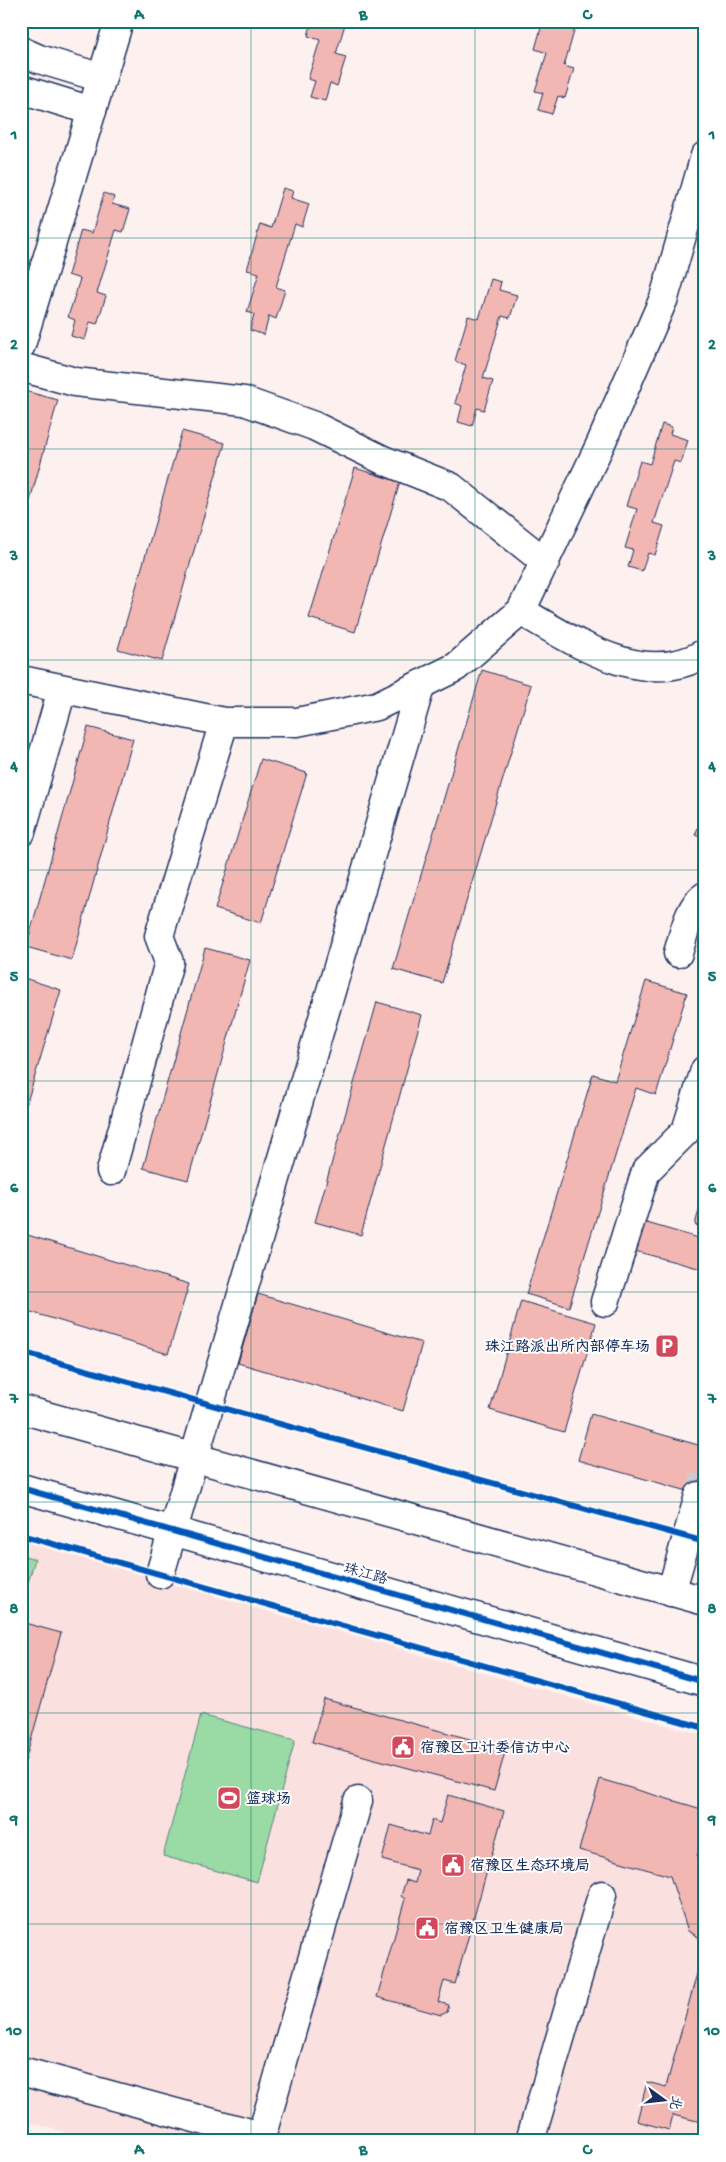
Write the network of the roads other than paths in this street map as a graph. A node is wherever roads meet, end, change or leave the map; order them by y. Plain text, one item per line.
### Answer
1 (118, 21) edge
2 (21, 51) edge
3 (102, 78) junction
4 (21, 89) edge
5 (92, 111) junction
6 (705, 156) edge
7 (21, 345) edge
8 (21, 367) edge
9 (545, 562) junction
10 (521, 611) junction
11 (705, 653) edge
12 (21, 680) edge
13 (421, 684) junction
14 (62, 690) junction
15 (224, 722) junction
16 (21, 832) edge
17 (705, 896) edge
18 (678, 953) dead end
19 (705, 1070) edge
20 (111, 1171) dead end
21 (605, 1302) dead end
22 (21, 1409) edge
23 (194, 1458) junction
24 (21, 1488) edge
25 (699, 1496) tunnel mouth
26 (172, 1531) junction
27 (160, 1574) dead end
28 (670, 1592) junction
29 (705, 1601) edge
30 (705, 1682) edge
31 (358, 1802) dead end
32 (602, 1895) dead end
33 (21, 2071) edge
34 (260, 2138) edge
35 (530, 2141) edge

1 - 3 street
2 - 3 street
3 - 5 street
4 - 5 street
5 - 7 street
6 - 9 street
8 - 9 street
9 - 10 street
10 - 11 street
10 - 13 street
12 - 14 street
13 - 15 street
13 - 23 street
14 - 15 street
14 - 16 street
15 - 20 street
17 - 18 street
19 - 21 street
22 - 23 street
23 - 26 street
23 - 28 street
24 - 26 street, 珠江路
25 - 28 street
26 - 27 street
26 - 30 street, 珠江路
28 - 29 street
31 - 34 street
32 - 35 street
33 - 34 street

